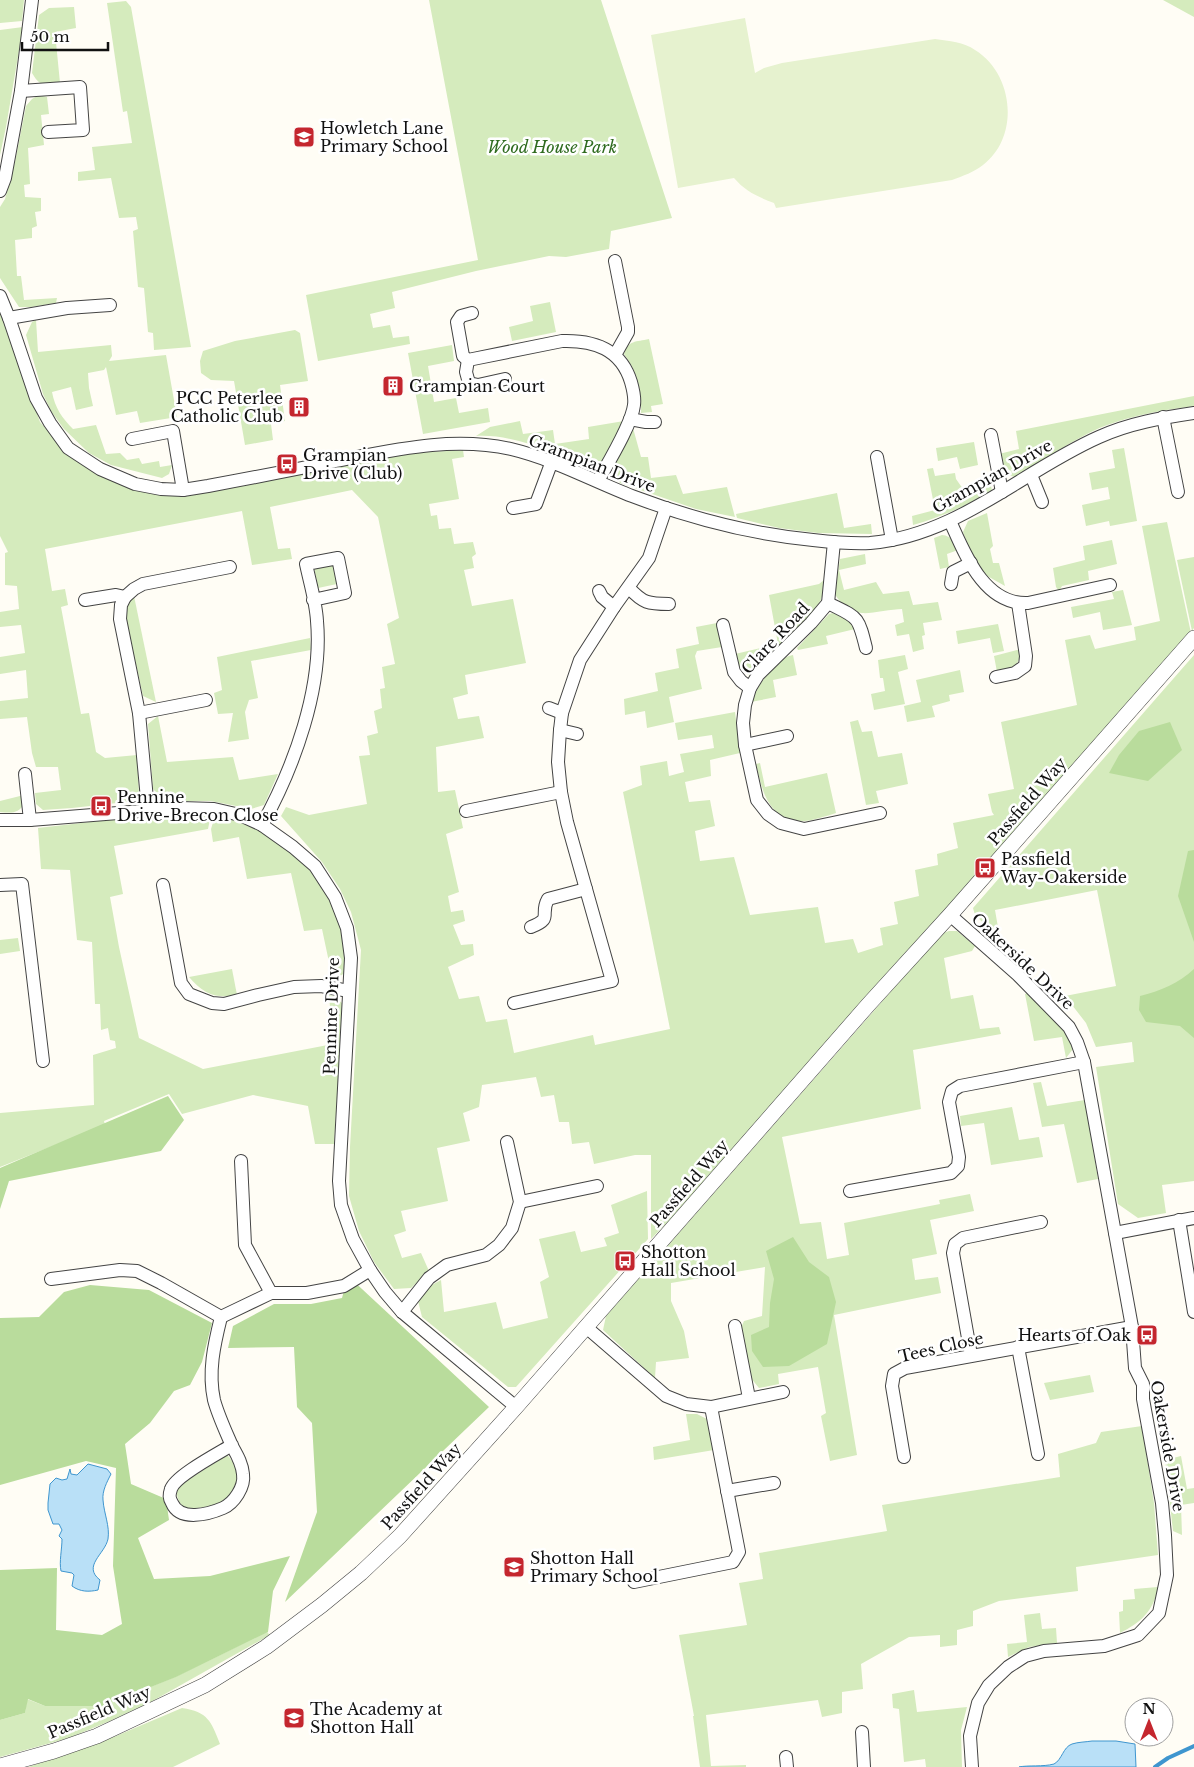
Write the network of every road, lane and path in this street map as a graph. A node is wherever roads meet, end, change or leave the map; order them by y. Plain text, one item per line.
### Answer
1 (32, 0) edge
2 (21, 91) junction
3 (48, 132) dead end
4 (0, 191) edge
5 (616, 262) dead end
6 (0, 296) edge
7 (110, 305) dead end
8 (472, 314) dead end
9 (9, 318) junction
10 (616, 354) junction
11 (468, 360) junction
12 (504, 379) dead end
13 (1194, 413) edge
14 (1163, 417) junction
15 (630, 419) junction
16 (655, 422) dead end
17 (991, 435) dead end
18 (132, 440) dead end
19 (877, 457) dead end
20 (552, 461) junction
21 (1031, 474) junction
22 (598, 481) junction
23 (183, 490) junction
24 (1002, 492) junction
25 (1178, 492) dead end
26 (1042, 502) dead end
27 (513, 508) dead end
28 (666, 508) junction
29 (950, 521) junction
30 (892, 540) junction
31 (834, 542) junction
32 (971, 563) junction
33 (230, 567) dead end
34 (951, 584) dead end
35 (1110, 585) dead end
36 (629, 588) junction
37 (599, 591) dead end
38 (125, 597) junction
39 (85, 600) dead end
40 (313, 600) dead end
41 (828, 603) junction
42 (1018, 603) junction
43 (669, 604) dead end
44 (614, 607) junction
45 (723, 625) dead end
46 (1194, 638) edge
47 (866, 648) dead end
48 (996, 677) dead end
49 (750, 688) junction
50 (206, 700) dead end
51 (549, 708) dead end
52 (139, 713) junction
53 (562, 713) junction
54 (560, 730) junction
55 (577, 734) dead end
56 (787, 736) dead end
57 (745, 745) junction
58 (25, 774) dead end
59 (561, 792) junction
60 (148, 810) junction
61 (466, 811) dead end
62 (880, 813) dead end
63 (0, 820) edge
64 (30, 820) junction
65 (262, 825) junction
66 (0, 885) edge
67 (163, 885) dead end
68 (586, 889) junction
69 (950, 915) junction
70 (531, 927) dead end
71 (349, 991) junction
72 (514, 1003) dead end
73 (43, 1061) dead end
74 (1084, 1062) junction
75 (507, 1142) dead end
76 (240, 1161) dead end
77 (596, 1186) dead end
78 (850, 1191) dead end
79 (520, 1202) junction
80 (1194, 1218) edge
81 (1179, 1220) junction
82 (1040, 1222) dead end
83 (1115, 1233) junction
84 (370, 1270) junction
85 (51, 1279) dead end
86 (271, 1293) junction
87 (402, 1312) junction
88 (1194, 1312) edge
89 (221, 1317) junction
90 (735, 1326) dead end
91 (586, 1327) junction
92 (1132, 1327) junction
93 (1018, 1347) junction
94 (971, 1355) junction
95 (783, 1392) dead end
96 (749, 1398) junction
97 (516, 1407) junction
98 (711, 1407) junction
99 (232, 1446) junction
100 (1038, 1454) dead end
101 (904, 1457) dead end
102 (774, 1483) dead end
103 (727, 1491) junction
104 (634, 1582) dead end
105 (862, 1732) dead end
106 (0, 1766) edge
107 (864, 1767) edge
108 (972, 1767) edge

1 - 2 street
2 - 3 street
2 - 4 street
5 - 10 street
6 - 9 street, Grampian Drive
7 - 9 street
8 - 11 street
9 - 23 street, Grampian Drive
10 - 11 street
10 - 15 street
11 - 12 street
13 - 14 street, Grampian Drive
14 - 21 street, Grampian Drive
14 - 25 street
15 - 16 street
15 - 22 street
17 - 24 street
18 - 23 street
19 - 30 street
20 - 22 street, Grampian Drive
20 - 23 street, Grampian Drive
20 - 27 street
21 - 24 street, Grampian Drive
21 - 26 street
22 - 28 street, Grampian Drive
24 - 29 street, Grampian Drive
28 - 31 street, Grampian Drive
28 - 36 street
29 - 30 street, Grampian Drive
29 - 32 street
30 - 31 street, Grampian Drive
31 - 41 street, Clare Road
32 - 34 street
32 - 42 street
33 - 38 street
35 - 42 street
36 - 43 street
36 - 44 street
37 - 44 street
38 - 39 street
38 - 52 street
40 - 65 street
41 - 47 street
41 - 49 street, Clare Road
42 - 48 street
44 - 53 street
45 - 49 street
46 - 69 street, Passfield Way
49 - 57 street, Clare Road
50 - 52 street
51 - 53 street
52 - 60 street
53 - 54 street
54 - 55 street
54 - 59 street
56 - 57 street
57 - 62 street, Clare Road
58 - 64 street
59 - 61 street
59 - 68 street
60 - 64 street, Pennine Drive
60 - 65 street, Pennine Drive
63 - 64 street, Pennine Drive
65 - 71 street, Pennine Drive
66 - 73 street
67 - 71 street
68 - 70 street
68 - 72 street
69 - 74 street, Oakerside Drive
69 - 91 street, Passfield Way
71 - 84 street, Pennine Drive
74 - 78 street
74 - 83 street, Oakerside Drive
75 - 79 street
76 - 86 street
77 - 79 street
79 - 87 street
80 - 81 street
81 - 83 street
81 - 88 street
82 - 94 street
83 - 92 street, Oakerside Drive
84 - 86 street
84 - 87 street, Pennine Drive
85 - 89 street
86 - 89 street
87 - 97 street, Pennine Drive
89 - 99 street
90 - 96 street
91 - 97 street, Passfield Way
91 - 98 street
92 - 93 street, Tees Close
92 - 108 street, Oakerside Drive
93 - 94 street, Tees Close
93 - 100 street
94 - 101 street, Tees Close
95 - 96 street
96 - 98 street
97 - 106 street, Passfield Way
98 - 103 street
99 - 99 street
102 - 103 street
103 - 104 street
105 - 107 street

